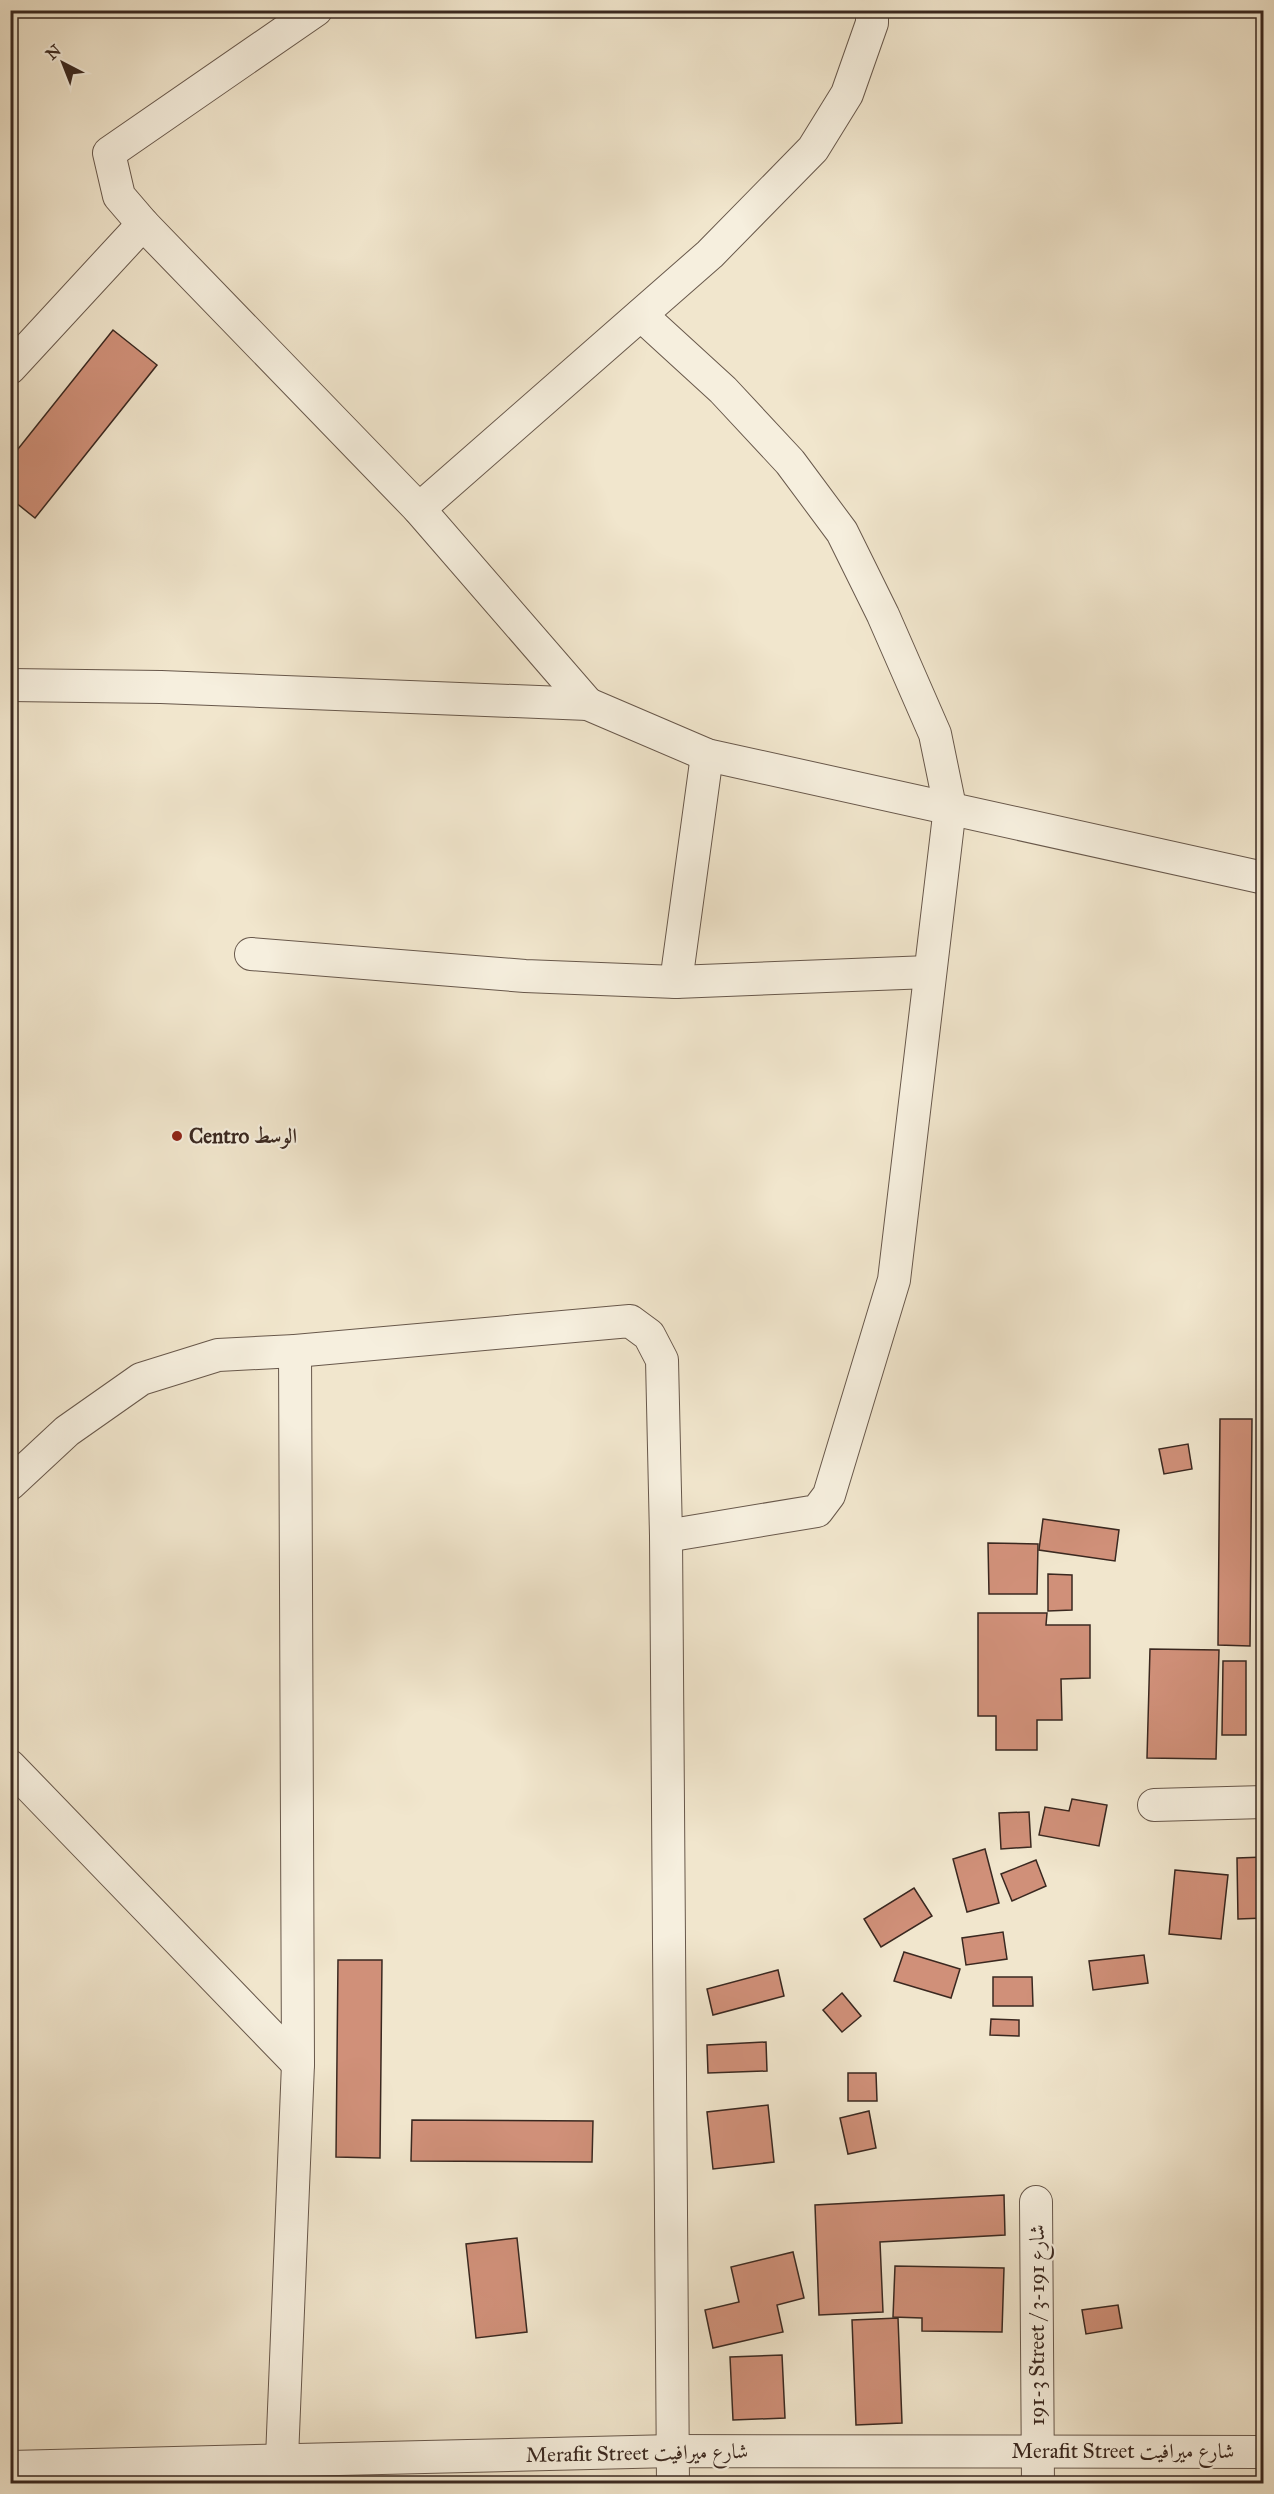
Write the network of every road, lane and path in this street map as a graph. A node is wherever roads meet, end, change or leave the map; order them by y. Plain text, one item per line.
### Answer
1 (315, 10) edge
2 (872, 10) edge
3 (143, 224) junction
4 (640, 315) junction
5 (10, 368) edge
6 (419, 509) junction
7 (10, 685) edge
8 (588, 704) junction
9 (707, 755) junction
10 (950, 807) junction
11 (1263, 878) edge
12 (251, 954) dead end
13 (930, 972) junction
14 (675, 982) junction
15 (295, 1351) junction
16 (10, 1484) edge
17 (666, 1536) junction
18 (10, 1766) edge
19 (1263, 1802) edge
20 (1154, 1805) dead end
21 (298, 2064) junction
22 (1036, 2202) dead end
23 (1038, 2450) junction
24 (673, 2451) junction
25 (1263, 2452) edge
26 (10, 2467) edge
27 (281, 2473) edge
28 (673, 2484) edge
29 (1038, 2484) edge

1 - 3 street
2 - 4 street
3 - 5 street
3 - 6 street
4 - 6 street
4 - 10 street
6 - 8 street
7 - 8 street
8 - 9 street
9 - 10 street
9 - 14 street
10 - 11 street
10 - 13 street
12 - 14 street
13 - 14 street
13 - 17 street
15 - 16 street
15 - 17 street
15 - 21 street
17 - 24 street
18 - 21 street
19 - 20 street
21 - 27 street
22 - 23 street, 191-3 Street / شارع 191-3
23 - 24 street, Merafit Street شارع ميرافيت
23 - 25 street, Merafit Street شارع ميرافيت
23 - 29 street, 191-3 Street / شارع 191-3
24 - 27 street, Merafit Street شارع ميرافيت
24 - 28 street
26 - 27 street, Merafit Street شارع ميرافيت

